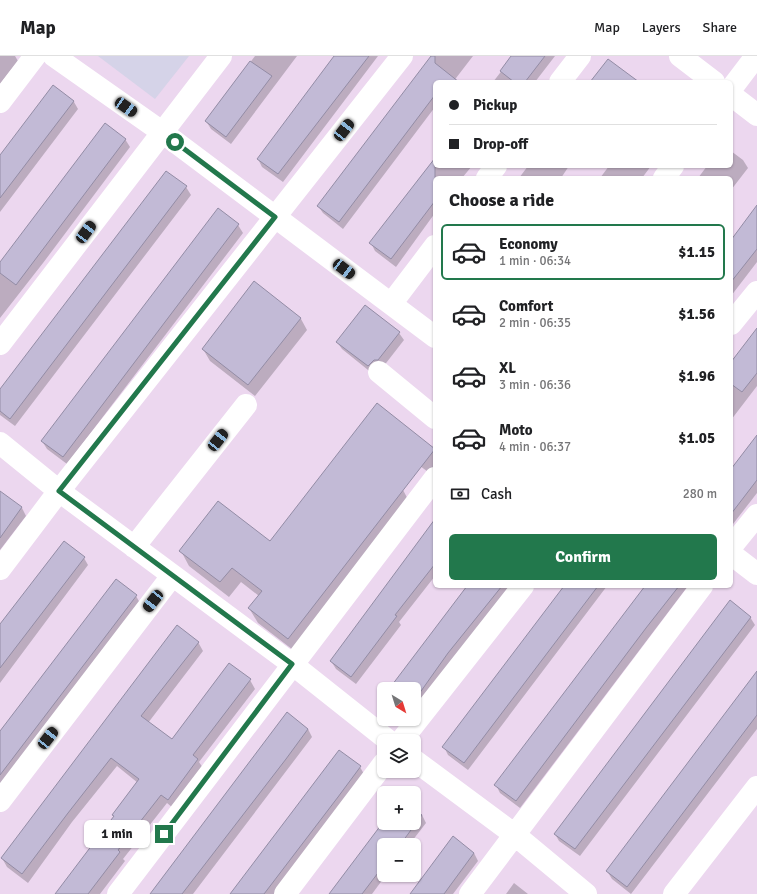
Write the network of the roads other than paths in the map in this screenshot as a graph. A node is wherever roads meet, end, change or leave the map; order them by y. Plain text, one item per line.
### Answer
1 (35, 56) edge
2 (54, 56) edge
3 (221, 56) edge
4 (402, 56) edge
5 (580, 56) edge
6 (680, 56) edge
7 (756, 56) edge
8 (562, 80) edge
9 (711, 80) edge
10 (733, 86) edge
11 (733, 96) edge
12 (0, 102) edge
13 (757, 114) edge
14 (162, 132) junction
15 (275, 217) junction
16 (433, 249) edge
17 (757, 292) edge
18 (390, 304) junction
19 (733, 322) edge
20 (433, 336) edge
21 (0, 344) edge
22 (379, 372) dead end
23 (246, 405) dead end
24 (433, 416) edge
25 (0, 443) edge
26 (433, 481) edge
27 (59, 491) junction
28 (757, 515) edge
29 (733, 545) edge
30 (134, 547) junction
31 (733, 556) edge
32 (0, 569) edge
33 (757, 574) edge
34 (172, 576) junction
35 (521, 588) edge
36 (700, 588) edge
37 (292, 664) junction
38 (380, 734) edge
39 (406, 734) edge
40 (421, 765) edge
41 (377, 772) edge
42 (757, 787) edge
43 (0, 801) edge
44 (515, 835) junction
45 (118, 894) edge
46 (285, 894) edge
47 (470, 894) edge
48 (586, 894) edge
49 (674, 894) edge

1 - 12 street
2 - 14 street
3 - 14 street
4 - 15 street
5 - 8 street
6 - 9 street
7 - 10 street
11 - 13 street
14 - 15 street
14 - 21 street
15 - 18 street
15 - 27 street
16 - 18 street
17 - 19 street
18 - 20 street
22 - 24 street
23 - 30 street
25 - 27 street
26 - 37 street
27 - 30 street
27 - 32 street
28 - 29 street
30 - 34 street
31 - 33 street
34 - 37 street
34 - 43 street
35 - 39 street
36 - 44 street
37 - 38 street
37 - 45 street
40 - 44 street
41 - 46 street
42 - 49 street
44 - 47 street
44 - 48 street

